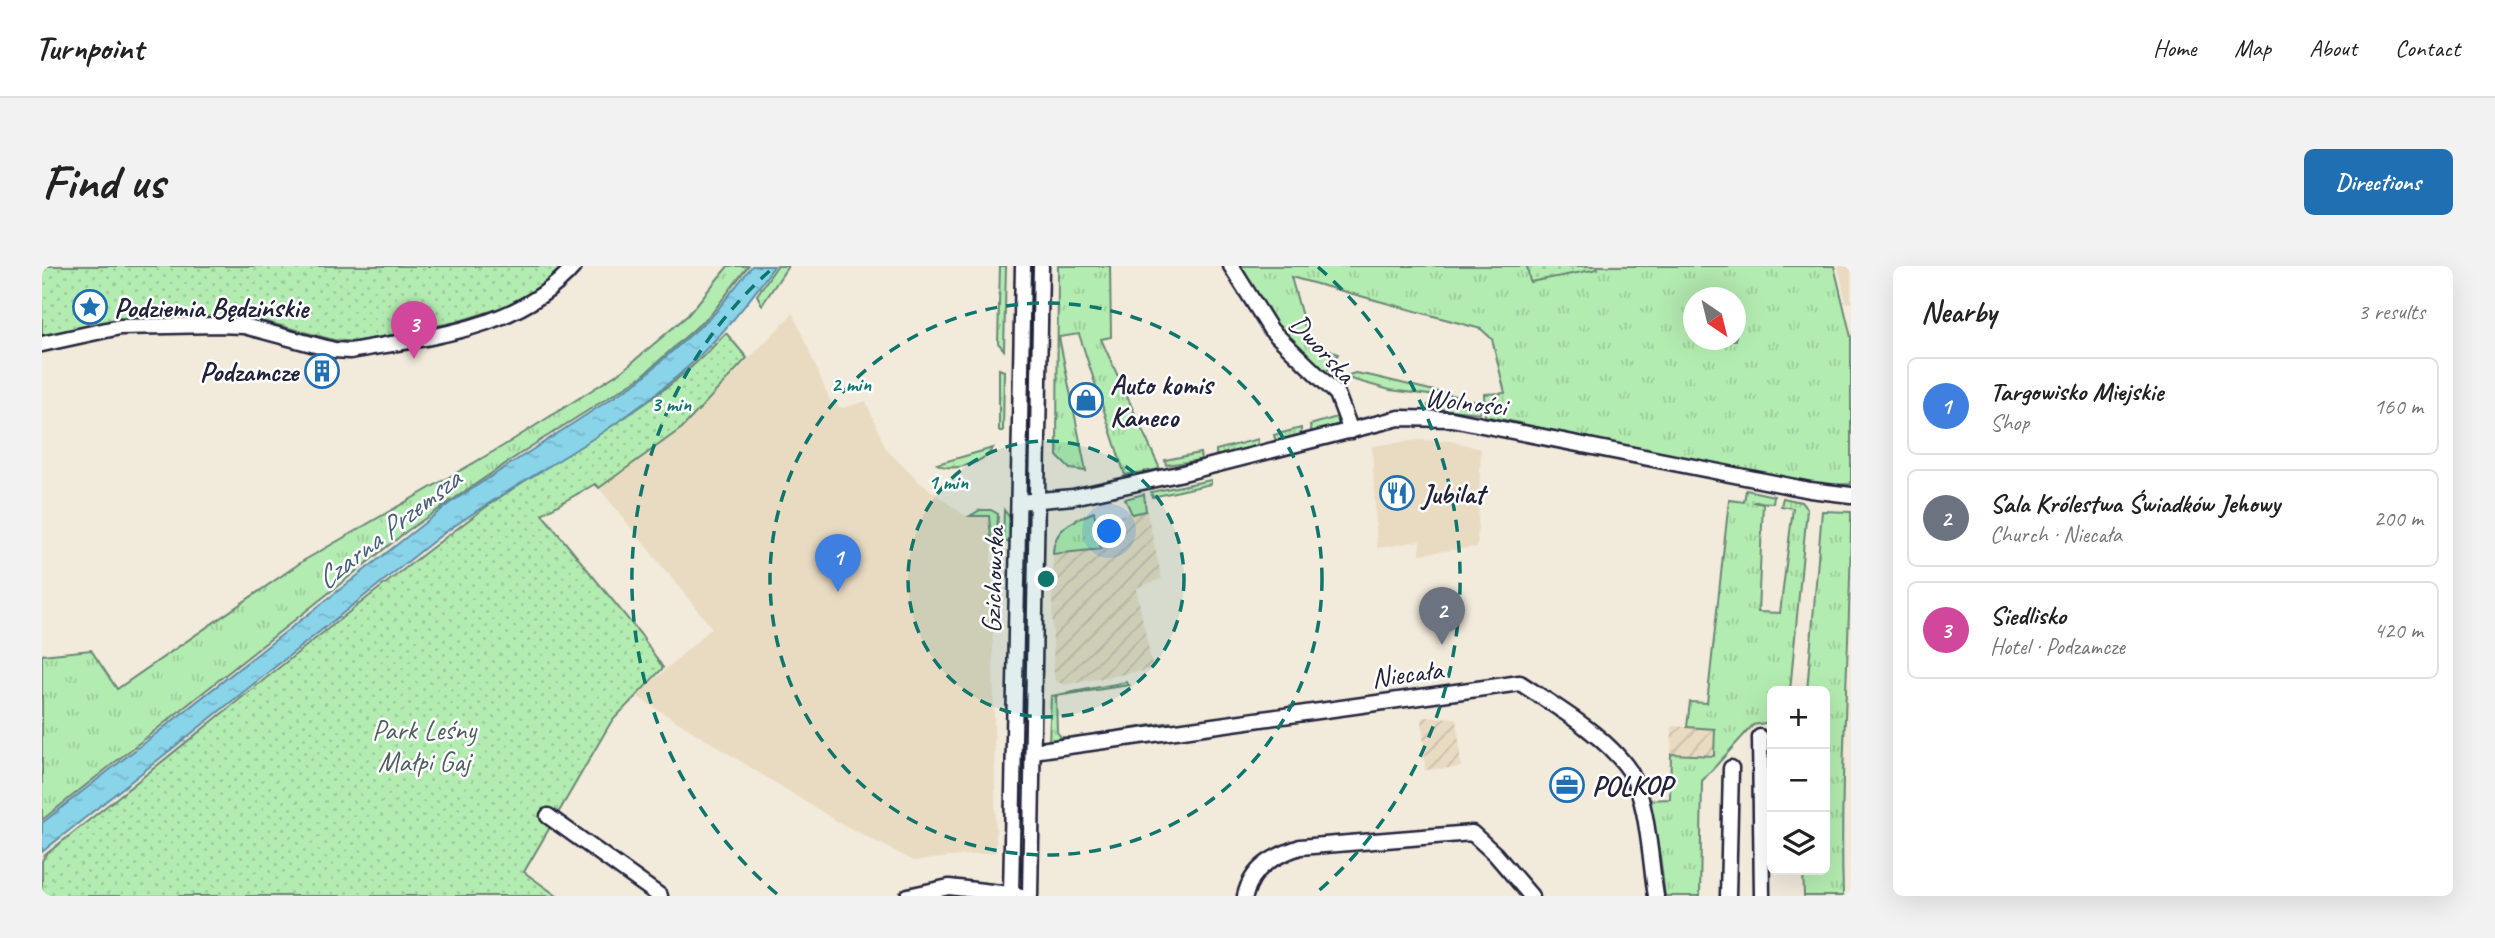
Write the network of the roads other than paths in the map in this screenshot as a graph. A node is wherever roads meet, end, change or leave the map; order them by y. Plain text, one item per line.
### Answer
1 (574, 266) edge
2 (1023, 266) edge
3 (1041, 266) edge
4 (1231, 266) edge
5 (42, 344) edge
6 (1351, 431) junction
7 (1851, 495) edge
8 (1019, 502) junction
9 (1037, 502) junction
10 (1760, 737) dead end
11 (1033, 751) junction
12 (1731, 768) dead end
13 (548, 816) dead end
14 (1011, 895) edge
15 (660, 896) edge
16 (908, 896) edge
17 (1030, 896) edge
18 (1245, 896) edge
19 (1531, 896) edge
20 (1656, 896) edge
21 (1728, 896) edge
22 (1762, 896) edge

1 - 5 street
2 - 8 street, Gzichowska
3 - 9 street, Gzichowska
4 - 6 street, Dworska
6 - 7 street, Wolności
6 - 9 street, Wolności
8 - 9 street, Wolności
8 - 14 street, Gzichowska
9 - 11 street, Gzichowska
10 - 22 street
11 - 17 street, Gzichowska
11 - 20 street, Niecała
12 - 21 street
13 - 15 street
14 - 16 street
14 - 17 street
18 - 19 street

